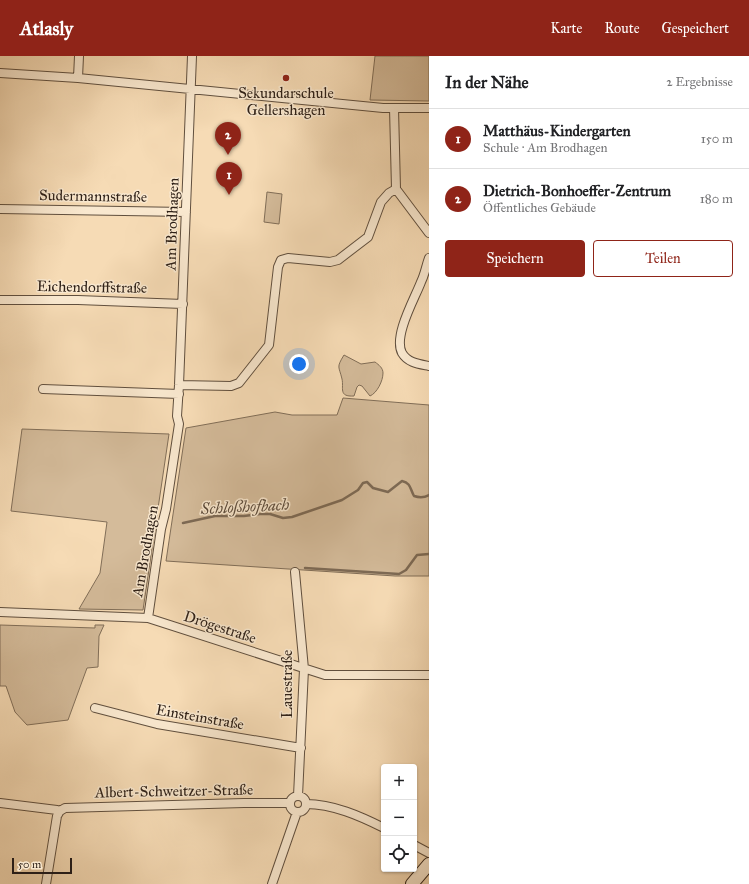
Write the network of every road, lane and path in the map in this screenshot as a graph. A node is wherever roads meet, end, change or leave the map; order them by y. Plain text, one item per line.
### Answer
1 (79, 56) edge
2 (192, 56) edge
3 (0, 74) edge
4 (78, 78) junction
5 (191, 90) junction
6 (394, 108) junction
7 (429, 108) edge
8 (396, 189) junction
9 (0, 209) edge
10 (186, 212) junction
11 (429, 233) edge
12 (429, 258) edge
13 (0, 300) edge
14 (183, 304) junction
15 (429, 366) edge
16 (43, 389) dead end
17 (179, 389) junction
18 (294, 572) dead end
19 (0, 612) edge
20 (148, 618) junction
21 (304, 669) junction
22 (429, 675) edge
23 (95, 708) dead end
24 (300, 748) junction
25 (298, 796) junction
26 (0, 803) edge
27 (290, 803) junction
28 (306, 804) junction
29 (60, 811) junction
30 (297, 812) junction
31 (381, 827) edge
32 (417, 847) edge
33 (429, 853) edge
34 (429, 864) edge
35 (414, 872) edge
36 (46, 884) edge
37 (272, 884) edge
38 (412, 884) edge

1 - 4 street
2 - 5 street, Am Brodhagen
3 - 4 street
4 - 5 street
5 - 6 street
5 - 10 street, Am Brodhagen
6 - 7 street
6 - 8 street
8 - 11 street
8 - 17 street
9 - 10 street, Sudermannstraße
10 - 14 street, Am Brodhagen
12 - 15 street
13 - 14 street, Eichendorffstraße
14 - 17 street, Am Brodhagen
16 - 17 street
17 - 20 street, Am Brodhagen
18 - 21 street, Lauestraße
19 - 20 street, Drögestraße
20 - 21 street, Drögestraße
21 - 22 street, Drögestraße
21 - 24 street, Lauestraße
23 - 24 street, Einsteinstraße
24 - 25 street, Lauestraße
25 - 27 street
25 - 28 street
26 - 29 street, Albert-Schweitzer-Straße
27 - 29 street, Albert-Schweitzer-Straße
27 - 30 street
28 - 30 street
28 - 31 street
29 - 36 street
30 - 37 street
32 - 33 street
34 - 38 main road
35 - 38 street

